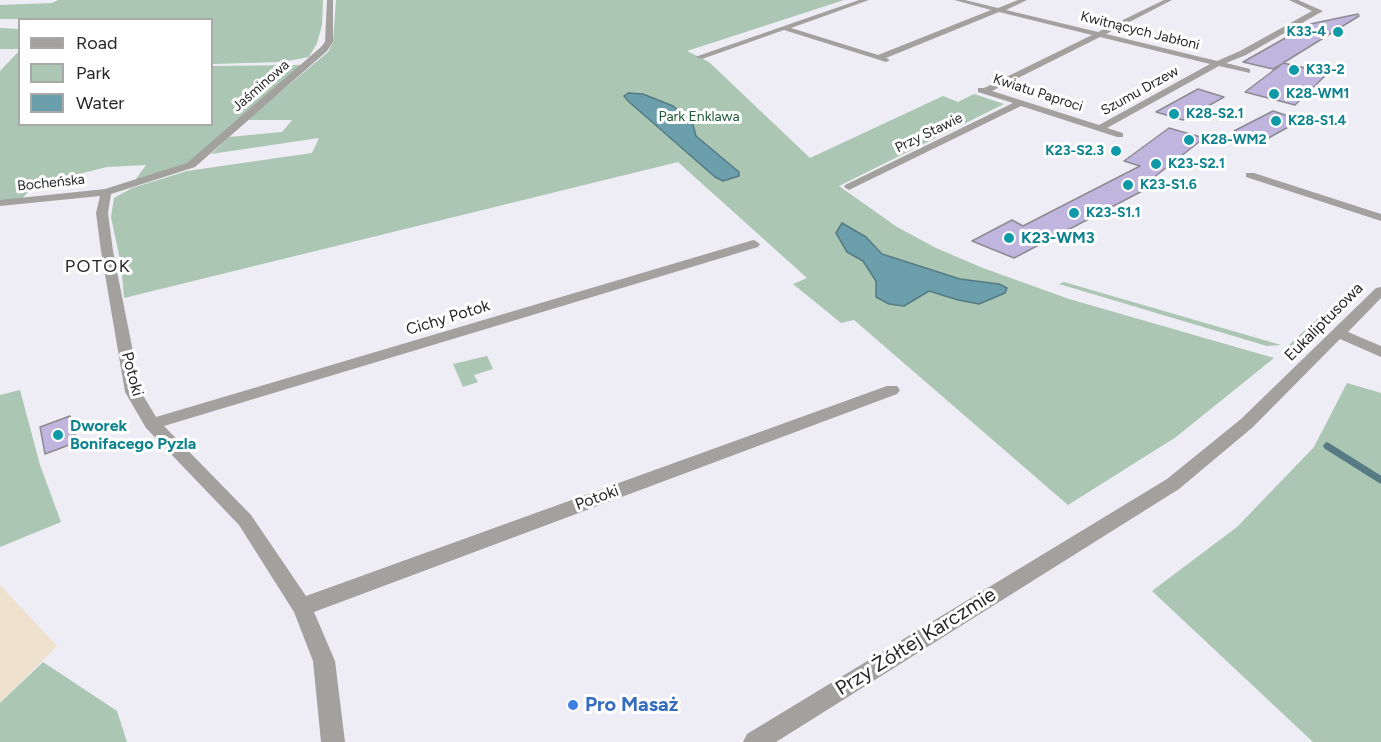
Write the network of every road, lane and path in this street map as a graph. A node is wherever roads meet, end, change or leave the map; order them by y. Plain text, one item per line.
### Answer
1 (330, 0) edge
2 (866, 0) edge
3 (957, 0) edge
4 (1024, 0) edge
5 (1169, 0) edge
6 (1292, 0) edge
7 (998, 10) junction
8 (784, 28) junction
9 (1099, 35) junction
10 (699, 57) dead end
11 (878, 58) junction
12 (892, 62) dead end
13 (1217, 64) junction
14 (1247, 71) dead end
15 (1020, 103) junction
16 (1100, 128) junction
17 (1120, 135) dead end
18 (1250, 175) dead end
19 (849, 187) dead end
20 (106, 192) junction
21 (0, 203) edge
22 (1381, 218) edge
23 (754, 244) dead end
24 (1381, 291) edge
25 (1339, 333) junction
26 (1381, 352) edge
27 (892, 390) dead end
28 (152, 424) junction
29 (1077, 542) joint
30 (302, 607) junction
31 (333, 742) edge
32 (755, 742) edge

1 - 20 street, Jaśminowa
2 - 8 street
3 - 7 street, Kwitnących Jabłoni
4 - 7 street
5 - 9 street
6 - 13 street, Szumu Drzew
7 - 9 street, Kwitnących Jabłoni
7 - 11 street
8 - 10 street
8 - 11 street
9 - 13 street, Kwitnących Jabłoni
9 - 15 street, Kwiatu Paproci
11 - 12 street
13 - 14 street, Kwitnących Jabłoni
13 - 16 street, Szumu Drzew
15 - 16 street, Kwiatu Paproci
15 - 19 street, Przy Stawie
16 - 17 street, Kwiatu Paproci
18 - 22 street
20 - 21 street, Bocheńska
20 - 28 street, Potoki
23 - 28 street, Cichy Potok
24 - 25 street, Eukaliptusowa
25 - 26 street
25 - 29 street, Eukaliptusowa
27 - 30 street, Potoki
28 - 30 street, Potoki
29 - 32 street, Przy Żółtej Karczmie
30 - 31 street, Potoki

